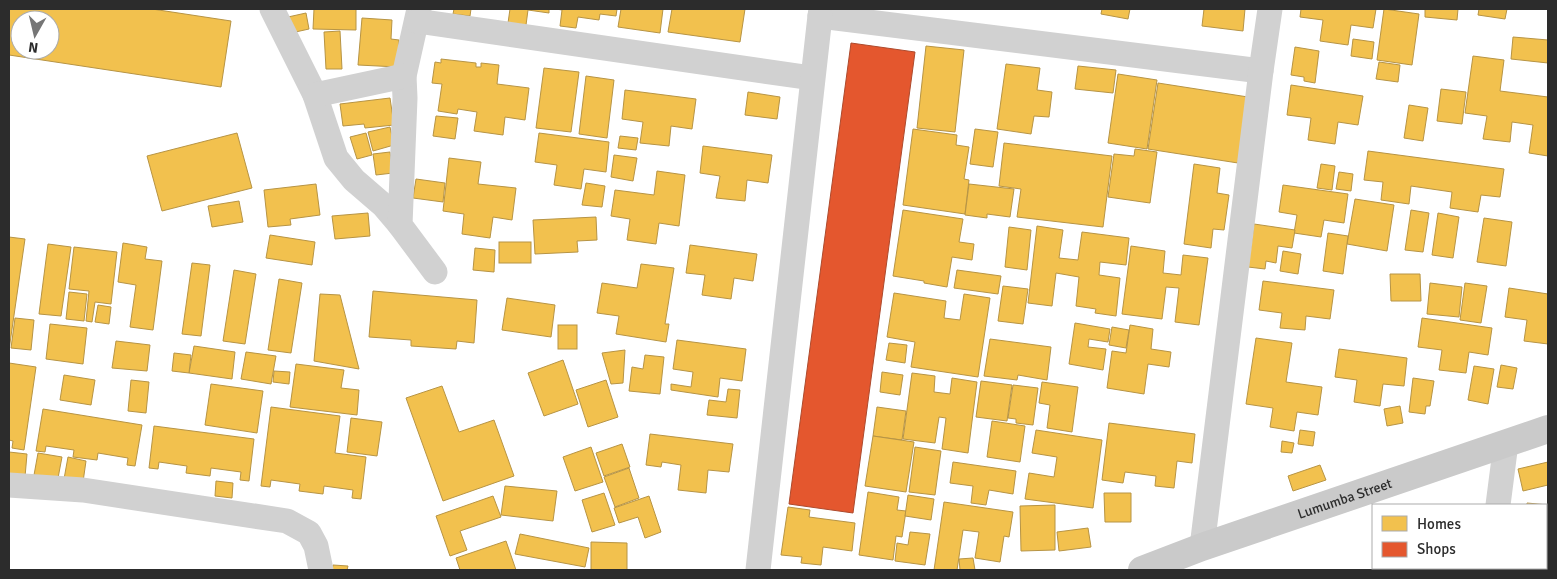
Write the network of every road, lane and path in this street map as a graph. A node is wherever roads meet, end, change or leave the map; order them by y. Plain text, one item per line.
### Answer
1 (272, 9) edge
2 (1270, 9) edge
3 (821, 12) edge
4 (418, 15) edge
5 (1261, 71) junction
6 (404, 76) junction
7 (812, 78) junction
8 (315, 95) junction
9 (400, 225) junction
10 (435, 272) dead end
11 (1548, 430) edge
12 (1506, 443) junction
13 (9, 485) edge
14 (1498, 504) edge
15 (1202, 547) junction
16 (321, 570) edge
17 (758, 570) edge
18 (1142, 570) edge

1 - 8 street
2 - 5 street
3 - 5 street
3 - 7 street
4 - 6 street
4 - 7 street
5 - 15 street
6 - 8 street
6 - 9 street
7 - 17 street
8 - 9 street
9 - 10 street
11 - 12 main road, Lumumba Street
12 - 14 street
12 - 15 main road, Lumumba Street
13 - 16 street
15 - 18 main road, Lumumba Street

